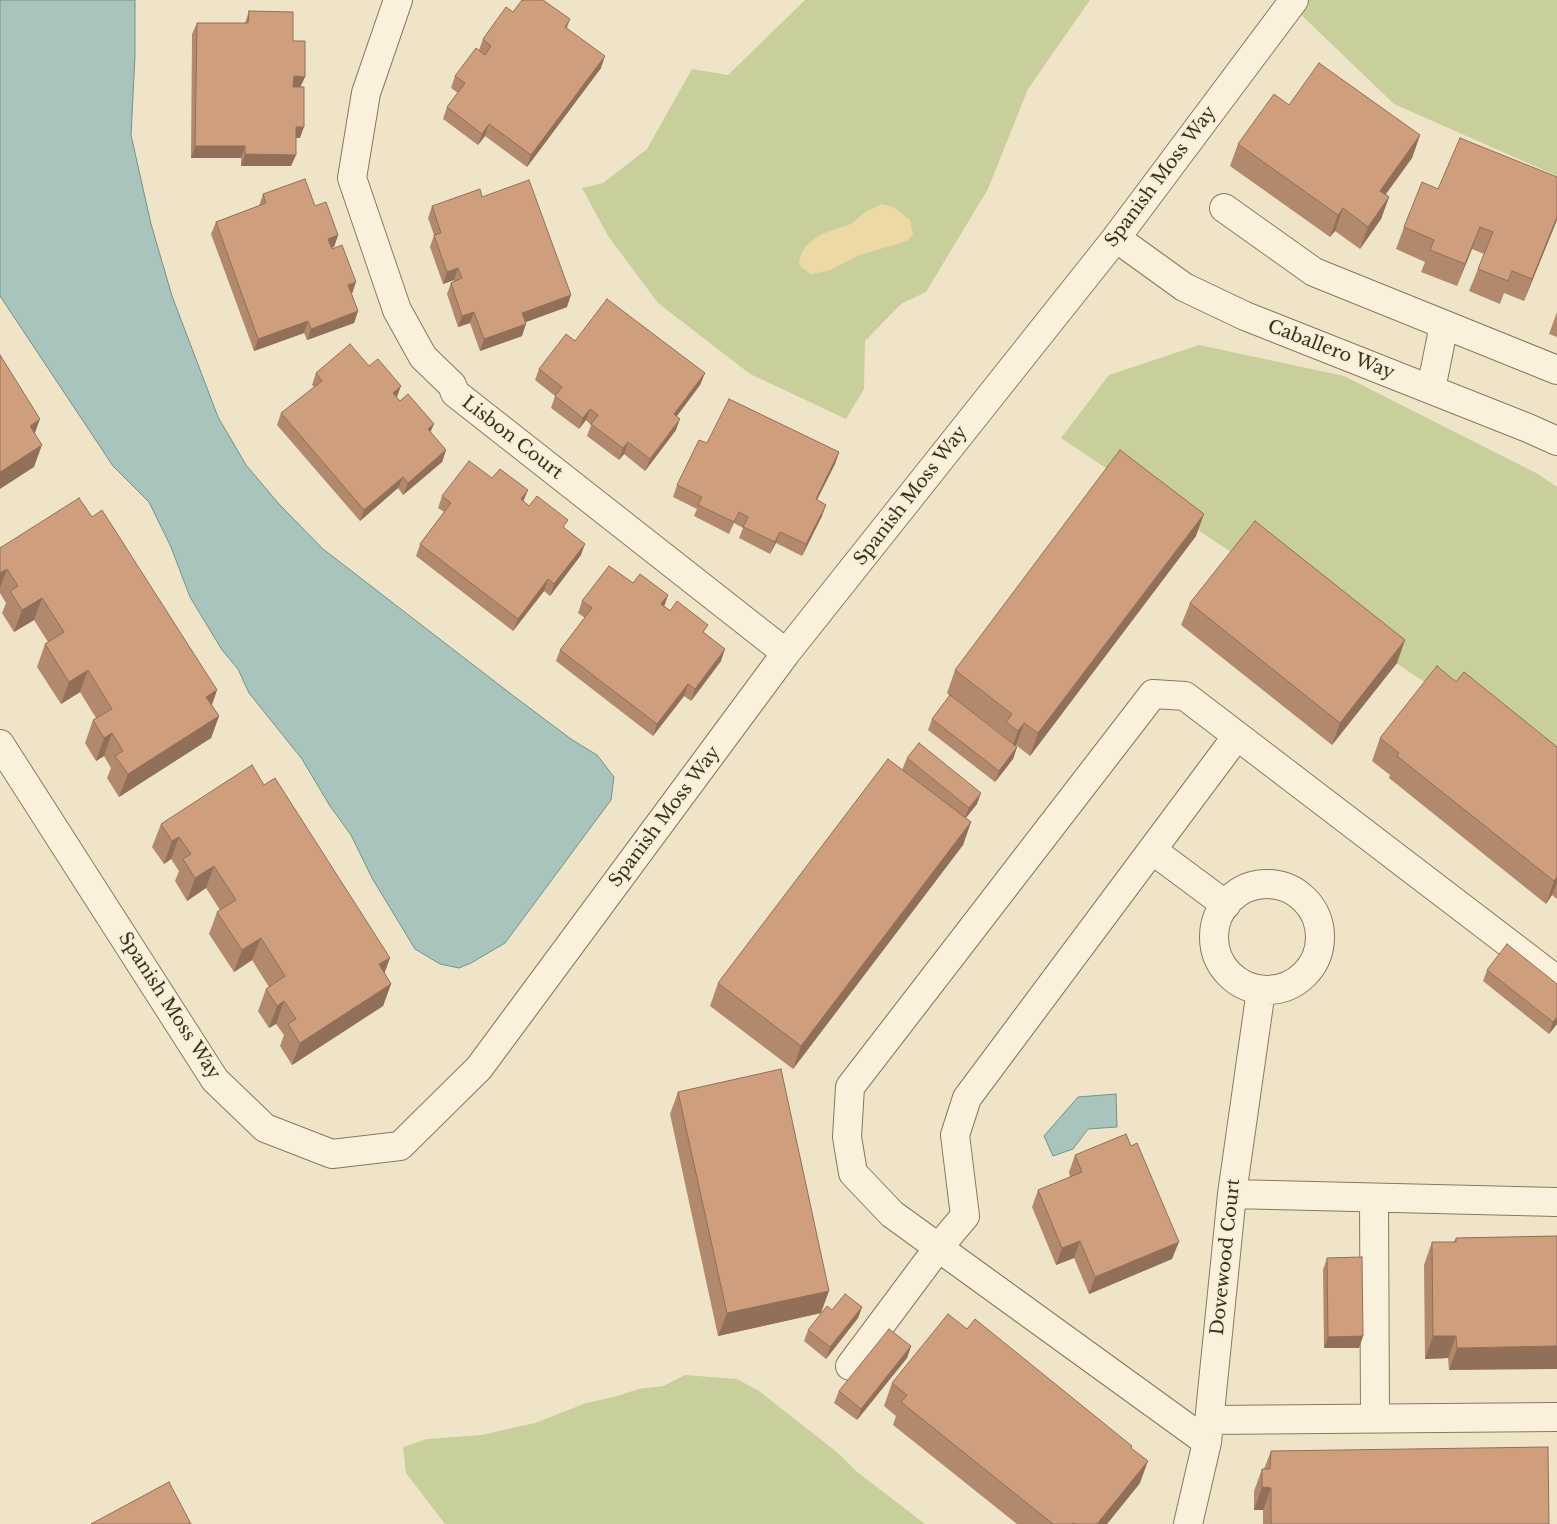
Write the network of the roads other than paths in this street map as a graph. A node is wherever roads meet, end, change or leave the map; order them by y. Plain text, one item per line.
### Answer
1 (398, 0) edge
2 (1294, 0) edge
3 (1224, 208) dead end
4 (1116, 238) junction
5 (1444, 325) junction
6 (1557, 370) edge
7 (1431, 389) junction
8 (1557, 441) edge
9 (786, 653) junction
10 (1237, 736) junction
11 (0, 744) edge
12 (1152, 850) junction
13 (1226, 905) junction
14 (1557, 980) edge
15 (1261, 990) junction
16 (1232, 1194) junction
17 (1374, 1198) junction
18 (1557, 1202) edge
19 (938, 1248) junction
20 (850, 1366) dead end
21 (1557, 1417) edge
22 (1375, 1418) junction
23 (1208, 1431) junction
24 (1188, 1524) edge

1 - 9 street, Lisbon Court
2 - 4 street, Spanish Moss Way
3 - 5 street
4 - 7 street, Caballero Way
4 - 9 street, Spanish Moss Way
5 - 6 street
5 - 7 street
7 - 8 street, Caballero Way
9 - 11 street, Spanish Moss Way
10 - 12 street
10 - 14 street
10 - 19 street
12 - 13 street
12 - 19 street
13 - 15 street
13 - 15 street
15 - 16 street, Dovewood Court
16 - 17 street
16 - 23 street, Dovewood Court
17 - 18 street
17 - 22 street
19 - 20 street
19 - 23 street
21 - 22 street
22 - 23 street
23 - 24 street, Dovewood Court

